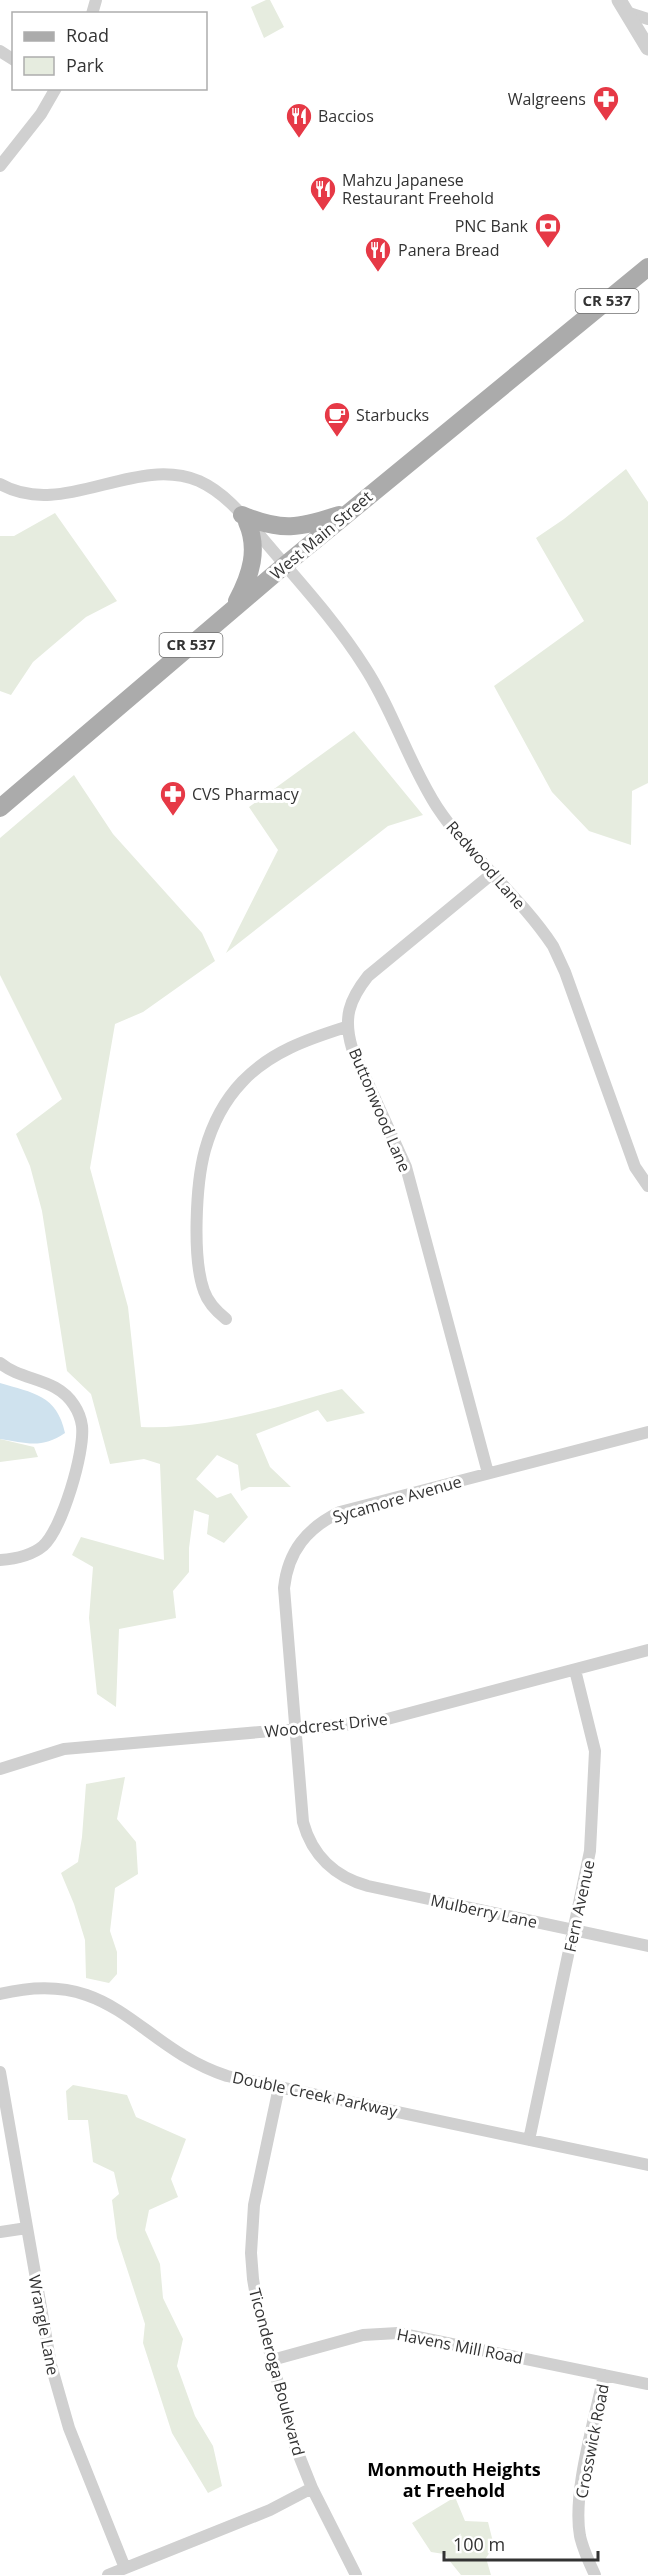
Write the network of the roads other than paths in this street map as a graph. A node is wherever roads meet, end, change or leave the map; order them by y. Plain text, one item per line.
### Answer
1 (622, 6) edge
2 (648, 19) edge
3 (648, 48) edge
4 (55, 90) edge
5 (0, 166) edge
6 (648, 267) edge
7 (0, 484) edge
8 (350, 512) junction
9 (244, 518) junction
10 (285, 565) junction
11 (232, 610) junction
12 (0, 808) edge
13 (493, 873) junction
14 (346, 1027) junction
15 (648, 1186) edge
16 (226, 1319) dead end
17 (0, 1363) edge
18 (648, 1432) edge
19 (488, 1473) junction
20 (0, 1560) edge
21 (648, 1650) edge
22 (575, 1670) junction
23 (295, 1729) junction
24 (0, 1769) edge
25 (326, 1863) joint
26 (574, 1930) junction
27 (648, 1946) edge
28 (0, 1994) edge
29 (0, 2072) edge
30 (279, 2087) junction
31 (529, 2140) junction
32 (648, 2165) edge
33 (27, 2228) junction
34 (0, 2232) edge
35 (272, 2360) junction
36 (604, 2375) junction
37 (648, 2384) edge
38 (312, 2488) junction
39 (125, 2568) junction
40 (108, 2575) edge
41 (356, 2575) edge
42 (595, 2575) edge

1 - 2 street
1 - 3 street
4 - 5 street
6 - 8 main road, West Main Street / CR 537
7 - 9 street, Redwood Lane
8 - 9 main road
8 - 10 main road, West Main Street / CR 537
9 - 10 street, Redwood Lane
9 - 11 main road
10 - 11 main road, West Main Street / CR 537
10 - 13 street, Redwood Lane
11 - 12 main road, West Main Street / CR 537
13 - 14 street, Buttonwood Lane
13 - 15 street, Redwood Lane
14 - 16 street
14 - 19 street, Buttonwood Lane
17 - 20 street
18 - 19 street, Sycamore Avenue
19 - 23 street, Sycamore Avenue
21 - 22 street, Woodcrest Drive
22 - 23 street, Woodcrest Drive
22 - 26 street, Fern Avenue
23 - 24 street, Woodcrest Drive
23 - 25 street, Sycamore Avenue
25 - 26 street, Mulberry Lane
26 - 27 street, Mulberry Lane
26 - 31 street, Fern Avenue
28 - 30 street, Double Creek Parkway
29 - 33 street, Wrangle Lane
30 - 31 street, Double Creek Parkway
30 - 35 street, Ticonderoga Boulevard
31 - 32 street, Double Creek Parkway
33 - 34 street
33 - 39 street, Wrangle Lane
35 - 36 street, Havens Mill Road
35 - 38 street, Ticonderoga Boulevard
36 - 37 street, Havens Mill Road
36 - 42 street, Crosswick Road
38 - 39 street
38 - 41 street, Ticonderoga Boulevard
39 - 40 street

